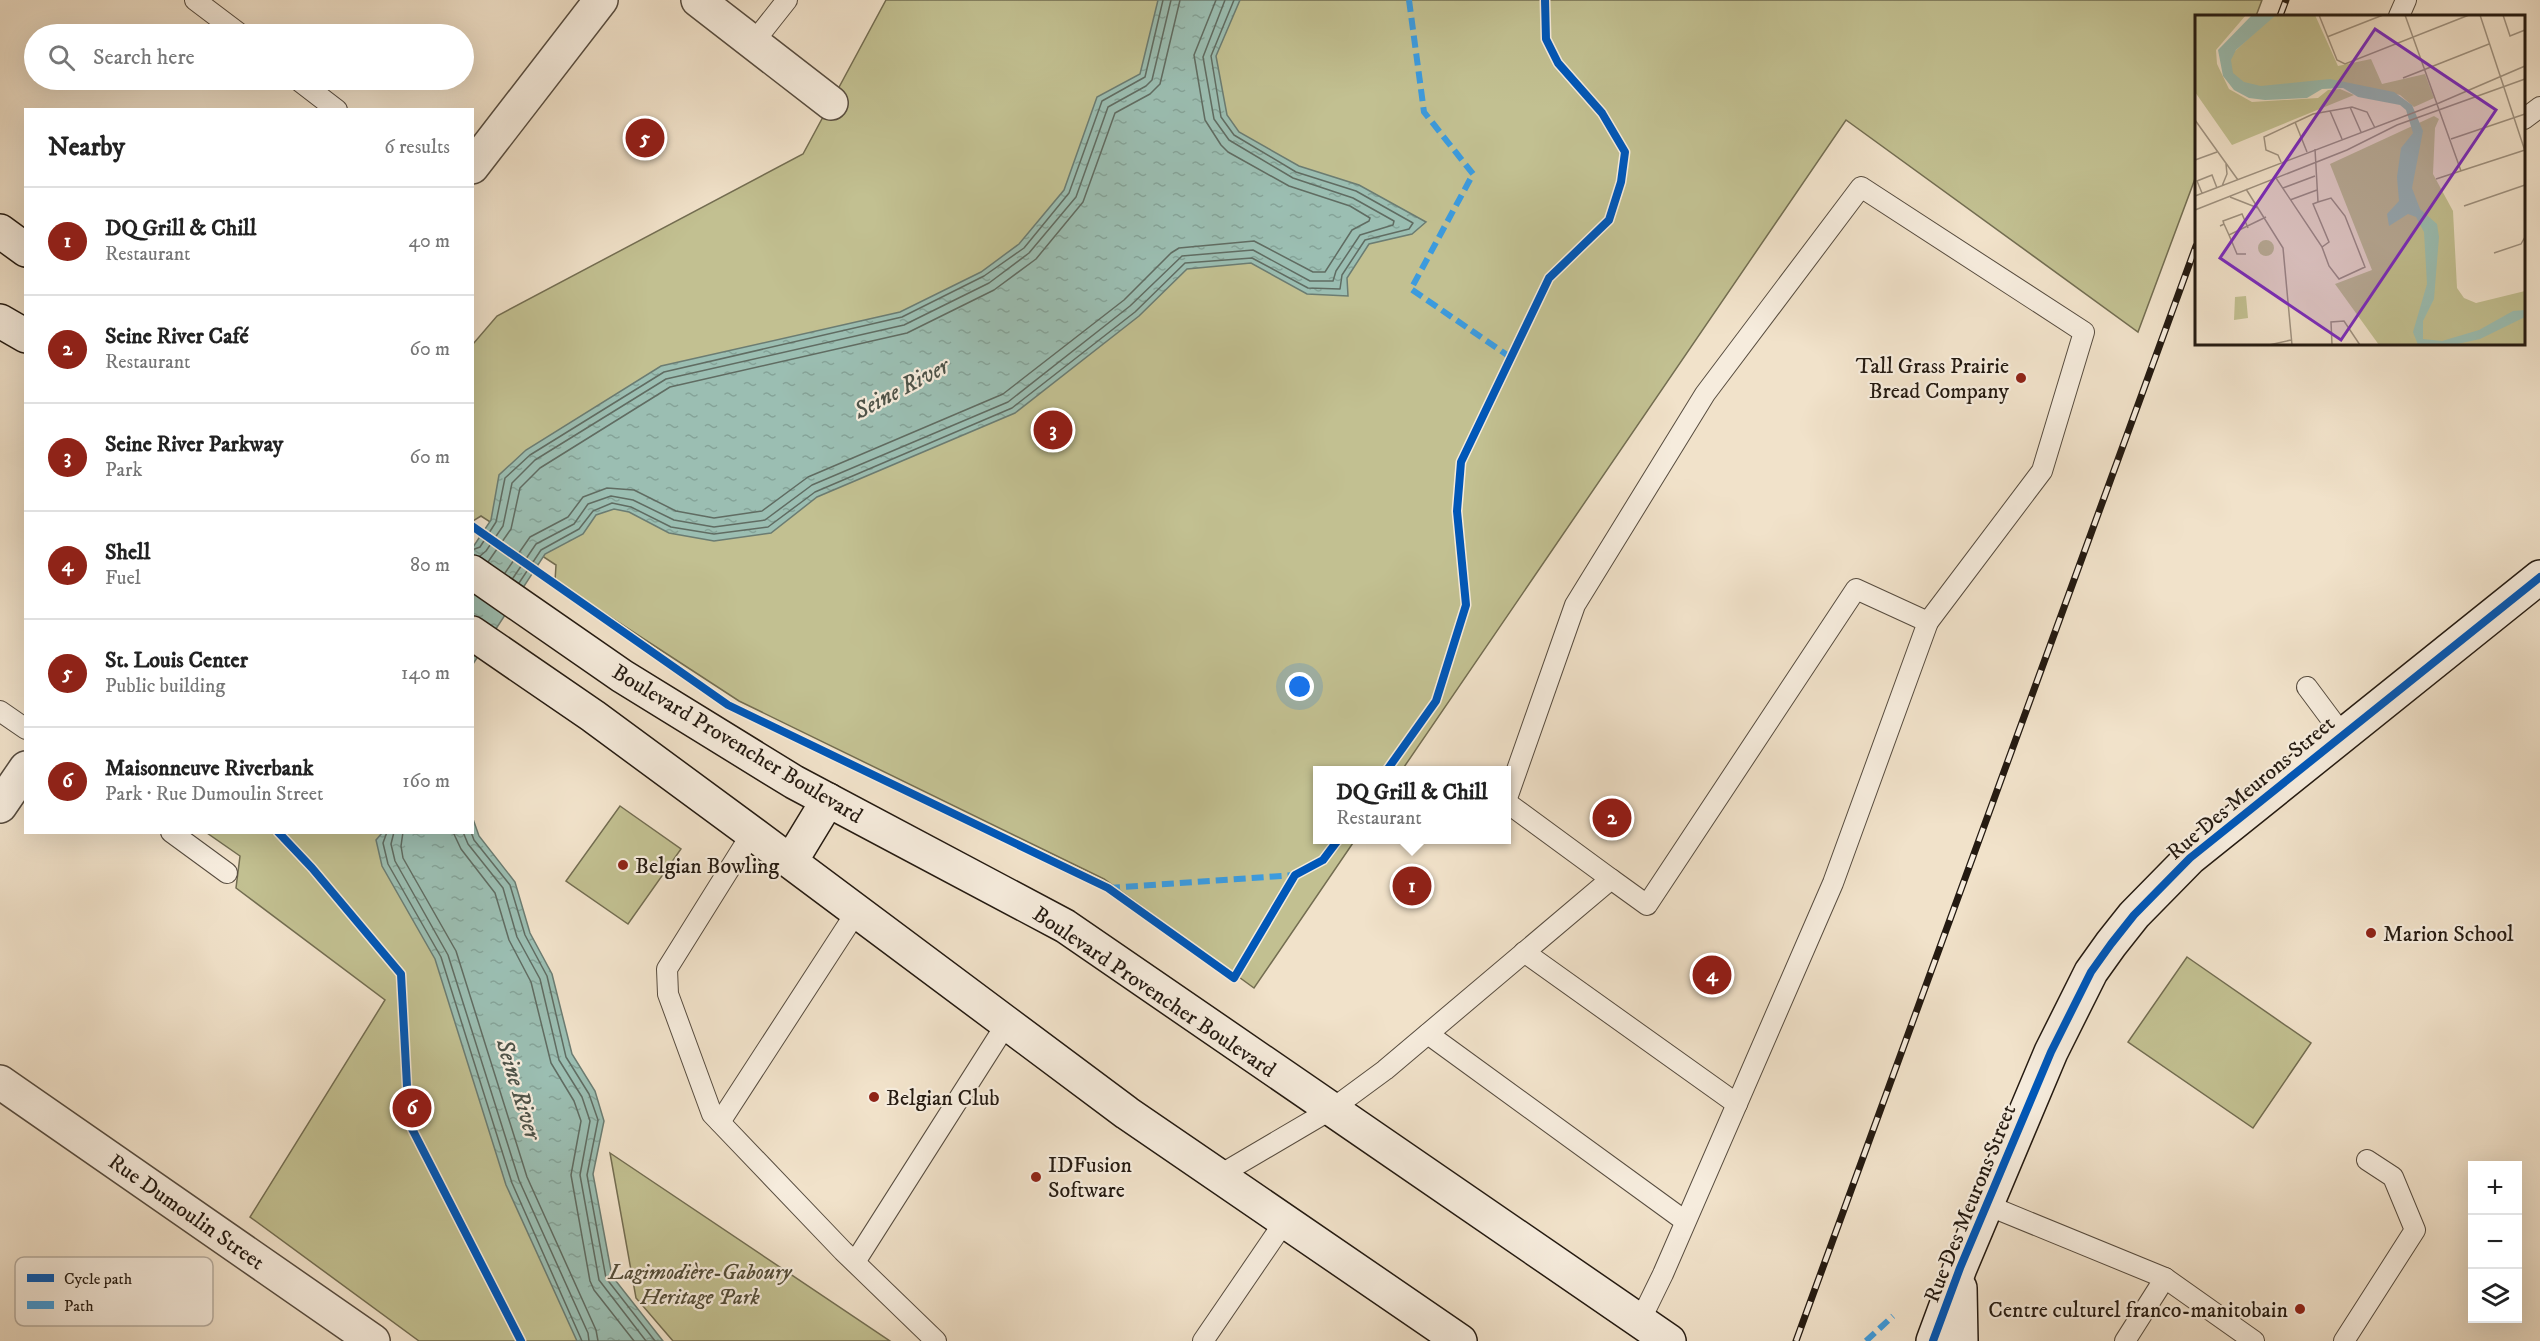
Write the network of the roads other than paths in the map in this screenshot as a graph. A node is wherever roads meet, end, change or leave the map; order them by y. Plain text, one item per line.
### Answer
1 (195, 0) edge
2 (601, 0) edge
3 (698, 0) edge
4 (787, 0) edge
5 (2406, 0) edge
6 (2399, 15) edge
7 (227, 24) edge
8 (753, 43) junction
9 (311, 90) edge
10 (831, 104) dead end
11 (2540, 106) edge
12 (334, 108) edge
13 (2525, 118) edge
14 (474, 164) edge
15 (0, 231) edge
16 (24, 249) edge
17 (0, 321) edge
18 (24, 335) edge
19 (474, 573) edge
20 (2540, 577) edge
21 (1928, 622) junction
22 (474, 634) edge
23 (2307, 687) dead end
24 (0, 711) edge
25 (24, 728) edge
26 (2342, 734) junction
27 (24, 771) edge
28 (1511, 787) edge
29 (828, 800) junction
30 (1511, 805) edge
31 (0, 806) edge
32 (752, 833) junction
33 (174, 834) edge
34 (791, 861) junction
35 (227, 873) dead end
36 (1611, 879) junction
37 (857, 911) junction
38 (1524, 952) junction
39 (1007, 1023) junction
40 (1428, 1034) junction
41 (0, 1082) edge
42 (1737, 1104) junction
43 (1332, 1109) junction
44 (720, 1122) junction
45 (2367, 1160) dead end
46 (1218, 1176) junction
47 (1987, 1205) junction
48 (1285, 1221) junction
49 (1685, 1221) junction
50 (855, 1262) junction
51 (1960, 1268) junction
52 (2165, 1278) junction
53 (1640, 1321) junction
54 (373, 1341) edge
55 (936, 1341) edge
56 (1203, 1341) edge
57 (1460, 1341) edge
58 (1669, 1341) edge
59 (1933, 1341) edge
60 (1961, 1341) edge
61 (2125, 1341) edge
62 (2254, 1341) edge
63 (2344, 1341) edge

1 - 7 lane
2 - 14 main road
3 - 8 main road
4 - 8 lane
5 - 6 lane
8 - 10 main road
9 - 12 lane
11 - 13 lane
15 - 16 main road
17 - 18 main road
19 - 29 main road, Boulevard Provencher Boulevard
20 - 26 main road, Rue Des Meurons Street
21 - 28 lane
21 - 36 lane
21 - 42 lane
22 - 32 main road
23 - 26 lane
24 - 25 lane
26 - 47 main road, Rue Des Meurons Street
27 - 31 main road
29 - 34 main road
29 - 43 main road, Boulevard Provencher Boulevard
30 - 36 lane
32 - 34 main road
32 - 44 lane
33 - 35 lane
34 - 37 main road
36 - 38 lane
37 - 39 main road
37 - 44 lane
38 - 40 lane
38 - 42 lane
39 - 46 main road
39 - 50 lane
40 - 43 lane
40 - 49 lane
41 - 54 main road, Rue Dumoulin Street
42 - 49 lane
43 - 46 lane
43 - 53 main road, Boulevard Provencher Boulevard
44 - 50 lane
45 - 63 lane
46 - 48 main road
47 - 51 main road, Rue Des Meurons Street
47 - 52 lane
48 - 56 lane
48 - 57 main road
49 - 53 lane
50 - 55 lane
51 - 59 main road, Rue Des Meurons Street
51 - 60 main road
52 - 61 lane
52 - 62 lane
53 - 58 main road, Boulevard Provencher Boulevard

